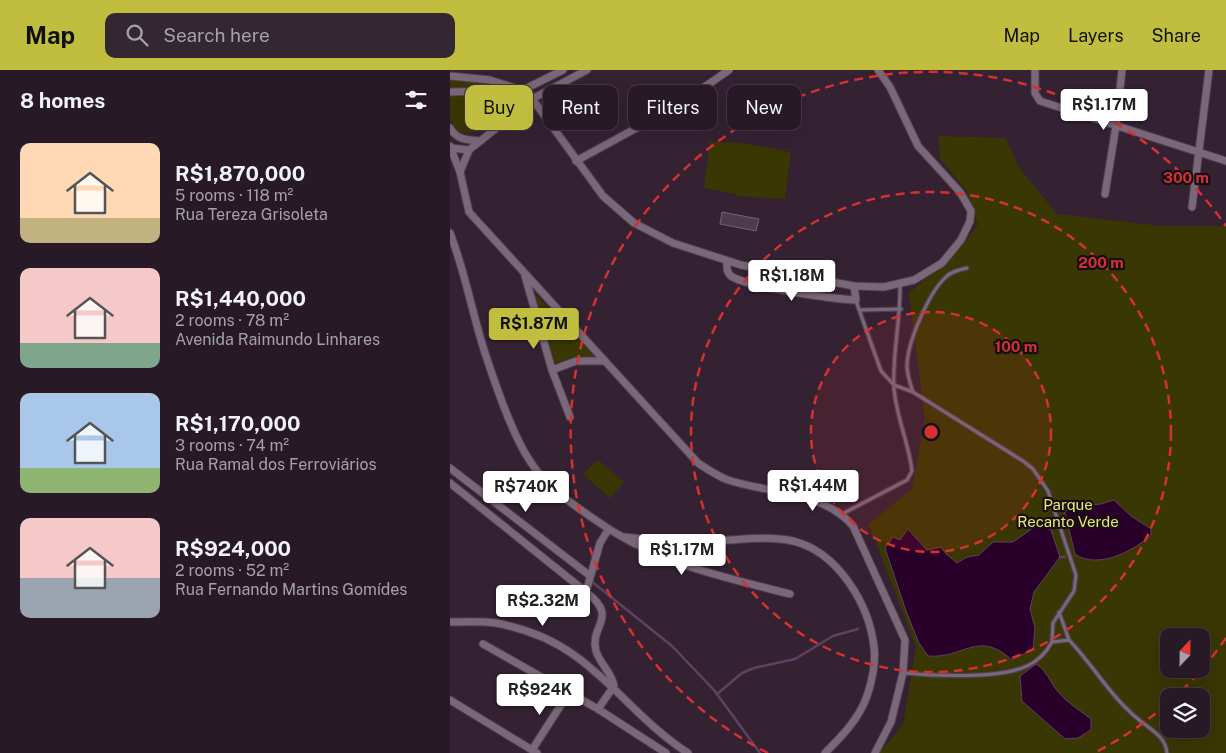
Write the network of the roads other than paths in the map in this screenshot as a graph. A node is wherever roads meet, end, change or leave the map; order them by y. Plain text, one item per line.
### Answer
1 (563, 70) edge
2 (587, 70) edge
3 (729, 70) edge
4 (878, 70) edge
5 (1035, 70) edge
6 (1122, 70) edge
7 (1209, 70) edge
8 (450, 76) edge
9 (510, 85) edge
10 (533, 85) edge
11 (450, 92) edge
12 (465, 92) edge
13 (533, 99) edge
14 (533, 101) edge
15 (1116, 126) junction
16 (450, 128) edge
17 (494, 130) edge
18 (480, 141) junction
19 (450, 147) edge
20 (469, 150) junction
21 (1200, 153) junction
22 (576, 161) junction
23 (1226, 161) edge
24 (460, 172) junction
25 (1105, 194) dead end
26 (1192, 207) dead end
27 (450, 233) edge
28 (727, 262) junction
29 (967, 268) dead end
30 (779, 271) junction
31 (524, 274) junction
32 (798, 276) junction
33 (900, 284) junction
34 (854, 286) junction
35 (776, 288) junction
36 (796, 292) junction
37 (856, 300) junction
38 (901, 309) junction
39 (860, 310) junction
40 (605, 361) junction
41 (552, 370) junction
42 (894, 385) junction
43 (913, 392) junction
44 (570, 417) dead end
45 (450, 468) edge
46 (450, 483) edge
47 (842, 514) junction
48 (608, 530) junction
49 (617, 536) junction
50 (589, 575) junction
51 (586, 592) junction
52 (790, 594) dead end
53 (1059, 611) junction
54 (450, 622) edge
55 (1069, 640) junction
56 (1052, 642) junction
57 (483, 644) dead end
58 (903, 673) junction
59 (613, 689) junction
60 (568, 694) junction
61 (450, 700) edge
62 (598, 710) junction
63 (534, 752) edge
64 (666, 753) edge
65 (688, 753) edge
66 (825, 753) edge
67 (875, 753) edge
68 (1167, 753) edge

1 - 10 street
2 - 13 street
3 - 22 street
4 - 33 street
5 - 15 street
6 - 15 street
7 - 21 street
8 - 9 street
11 - 12 street
14 - 22 street
15 - 21 street
15 - 25 street
16 - 18 street
17 - 18 street
18 - 20 street
19 - 20 street
19 - 24 street
20 - 24 street
21 - 23 street
21 - 26 street
22 - 28 street
24 - 31 street
27 - 48 street
28 - 30 street
28 - 35 street
29 - 43 lane
30 - 32 street
30 - 35 street
31 - 40 street
31 - 41 street
32 - 34 street
32 - 36 street
33 - 34 street
33 - 38 lane
34 - 37 street
35 - 36 street
36 - 37 street
37 - 39 lane
38 - 39 lane
38 - 42 lane
39 - 42 lane
40 - 41 street
40 - 47 street
41 - 44 street
42 - 43 lane
42 - 47 lane
43 - 53 lane
45 - 50 street
46 - 51 street
47 - 58 street
48 - 49 street
48 - 50 street
49 - 52 street
49 - 66 street
50 - 51 street
51 - 59 street
53 - 55 lane
53 - 56 lane
54 - 59 street
55 - 56 lane
55 - 68 lane
56 - 58 lane
57 - 60 street
58 - 67 street
59 - 62 street
59 - 65 street
60 - 62 street
60 - 63 street
61 - 63 street
62 - 64 street

